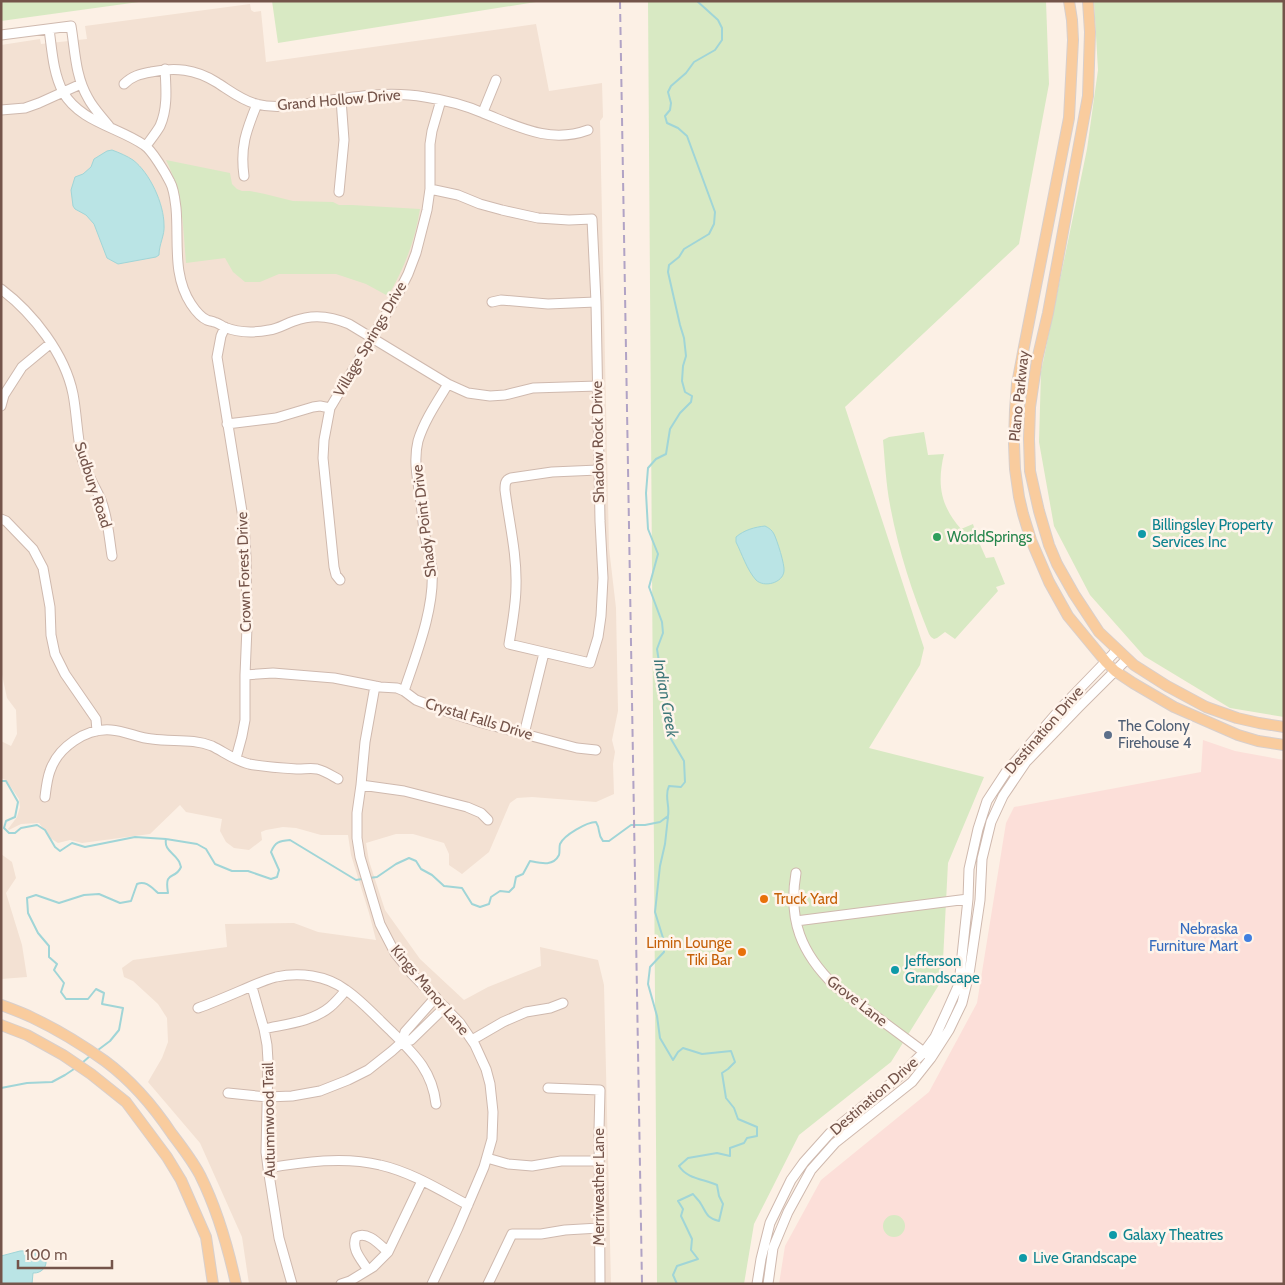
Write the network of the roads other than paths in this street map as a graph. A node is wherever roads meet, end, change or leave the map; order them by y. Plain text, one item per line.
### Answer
1 (1070, 1) edge
2 (1088, 1) edge
3 (49, 29) junction
4 (1, 35) edge
5 (165, 70) junction
6 (496, 80) dead end
7 (81, 84) junction
8 (124, 84) dead end
9 (64, 92) junction
10 (340, 98) junction
11 (441, 100) junction
12 (257, 104) junction
13 (1, 110) edge
14 (483, 112) junction
15 (110, 128) junction
16 (588, 130) dead end
17 (146, 146) junction
18 (244, 176) dead end
19 (430, 188) junction
20 (339, 192) dead end
21 (1, 289) edge
22 (492, 302) dead end
23 (596, 302) junction
24 (226, 328) junction
25 (372, 337) junction
26 (51, 343) junction
27 (448, 384) junction
28 (598, 386) junction
29 (1, 406) edge
30 (330, 408) junction
31 (227, 424) junction
32 (598, 470) junction
33 (1, 519) edge
34 (112, 556) dead end
35 (340, 580) dead end
36 (1117, 650) junction
37 (544, 653) junction
38 (1127, 659) junction
39 (1106, 662) junction
40 (1115, 671) junction
41 (245, 674) junction
42 (375, 686) junction
43 (404, 691) junction
44 (1284, 727) edge
45 (97, 731) junction
46 (524, 734) junction
47 (1284, 745) edge
48 (596, 750) dead end
49 (236, 758) junction
50 (338, 779) dead end
51 (361, 785) junction
52 (45, 798) dead end
53 (488, 820) dead end
54 (796, 873) dead end
55 (968, 900) junction
56 (796, 921) junction
57 (252, 986) junction
58 (346, 990) junction
59 (436, 998) junction
60 (563, 1003) dead end
61 (1, 1005) edge
62 (446, 1007) junction
63 (198, 1008) dead end
64 (1, 1025) edge
65 (264, 1029) junction
66 (472, 1040) junction
67 (402, 1042) junction
68 (927, 1055) junction
69 (548, 1088) dead end
70 (228, 1093) dead end
71 (267, 1097) junction
72 (436, 1104) dead end
73 (487, 1158) junction
74 (599, 1161) junction
75 (804, 1162) junction
76 (268, 1168) junction
77 (811, 1170) junction
78 (422, 1181) junction
79 (468, 1205) junction
80 (599, 1228) junction
81 (388, 1252) junction
82 (368, 1270) junction
83 (213, 1284) edge
84 (236, 1284) edge
85 (292, 1284) edge
86 (341, 1284) edge
87 (432, 1284) edge
88 (488, 1284) edge
89 (600, 1284) edge
90 (757, 1284) edge
91 (768, 1284) edge

1 - 39 main road, Plano Parkway
2 - 36 main road, Plano Parkway
3 - 4 street
3 - 7 street
3 - 9 street
5 - 8 street, Grand Hollow Drive
5 - 12 street, Grand Hollow Drive
5 - 17 street
6 - 14 street
7 - 9 street
7 - 15 street
9 - 13 street
9 - 15 street
10 - 11 street, Grand Hollow Drive
10 - 12 street, Grand Hollow Drive
10 - 20 street
11 - 14 street, Grand Hollow Drive
11 - 19 street, Village Springs Drive
12 - 18 street
14 - 16 street, Grand Hollow Drive
15 - 17 street
17 - 24 street
19 - 23 street, Shadow Rock Drive
19 - 25 street, Village Springs Drive
21 - 26 street, Sudbury Road
22 - 23 street
23 - 28 street, Shadow Rock Drive
24 - 25 street
24 - 31 street, Crown Forest Drive
25 - 27 street
25 - 30 street, Village Springs Drive
26 - 29 street
26 - 34 street, Sudbury Road
27 - 28 street
27 - 43 street, Shady Point Drive
28 - 32 street, Shadow Rock Drive
30 - 31 street
30 - 35 street, Village Springs Drive
31 - 41 street, Crown Forest Drive
32 - 37 street, Shadow Rock Drive
32 - 37 street
33 - 45 street
36 - 38 main road, Plano Parkway
36 - 39 street, Destination Drive
37 - 46 street
38 - 40 street, Destination Drive
38 - 44 main road, Plano Parkway
39 - 40 main road, Plano Parkway
39 - 55 street, Destination Drive
40 - 47 main road, Plano Parkway
40 - 68 street, Destination Drive
41 - 42 street, Crystal Falls Drive
41 - 49 street, Crown Forest Drive
42 - 43 street, Crystal Falls Drive
42 - 51 street, Kings Manor Lane
43 - 46 street, Crystal Falls Drive
45 - 49 street
45 - 52 street
46 - 48 street, Crystal Falls Drive
49 - 50 street
51 - 53 street
51 - 59 street, Kings Manor Lane
54 - 56 street, Grove Lane
55 - 56 street
55 - 68 street, Destination Drive
56 - 68 street, Grove Lane
57 - 58 street
57 - 63 street
57 - 65 street, Autumnwood Trail
58 - 65 street
58 - 67 street
59 - 62 street, Kings Manor Lane
59 - 67 street
60 - 66 street
61 - 84 main road
62 - 66 street, Kings Manor Lane
62 - 67 street
64 - 83 main road
65 - 71 street, Autumnwood Trail
66 - 73 street, Kings Manor Lane
67 - 71 street
67 - 72 street
68 - 75 street, Destination Drive
68 - 77 street, Destination Drive
69 - 74 street, Merriweather Lane
70 - 71 street
71 - 76 street, Autumnwood Trail
73 - 74 street
73 - 79 street, Kings Manor Lane
74 - 80 street, Merriweather Lane
75 - 77 street
75 - 90 street, Destination Drive
76 - 78 street
76 - 85 street, Autumnwood Trail
77 - 91 street, Destination Drive
78 - 79 street
78 - 81 street
79 - 87 street, Kings Manor Lane
80 - 88 street
80 - 89 street, Merriweather Lane
81 - 82 street
81 - 82 street
82 - 86 street

